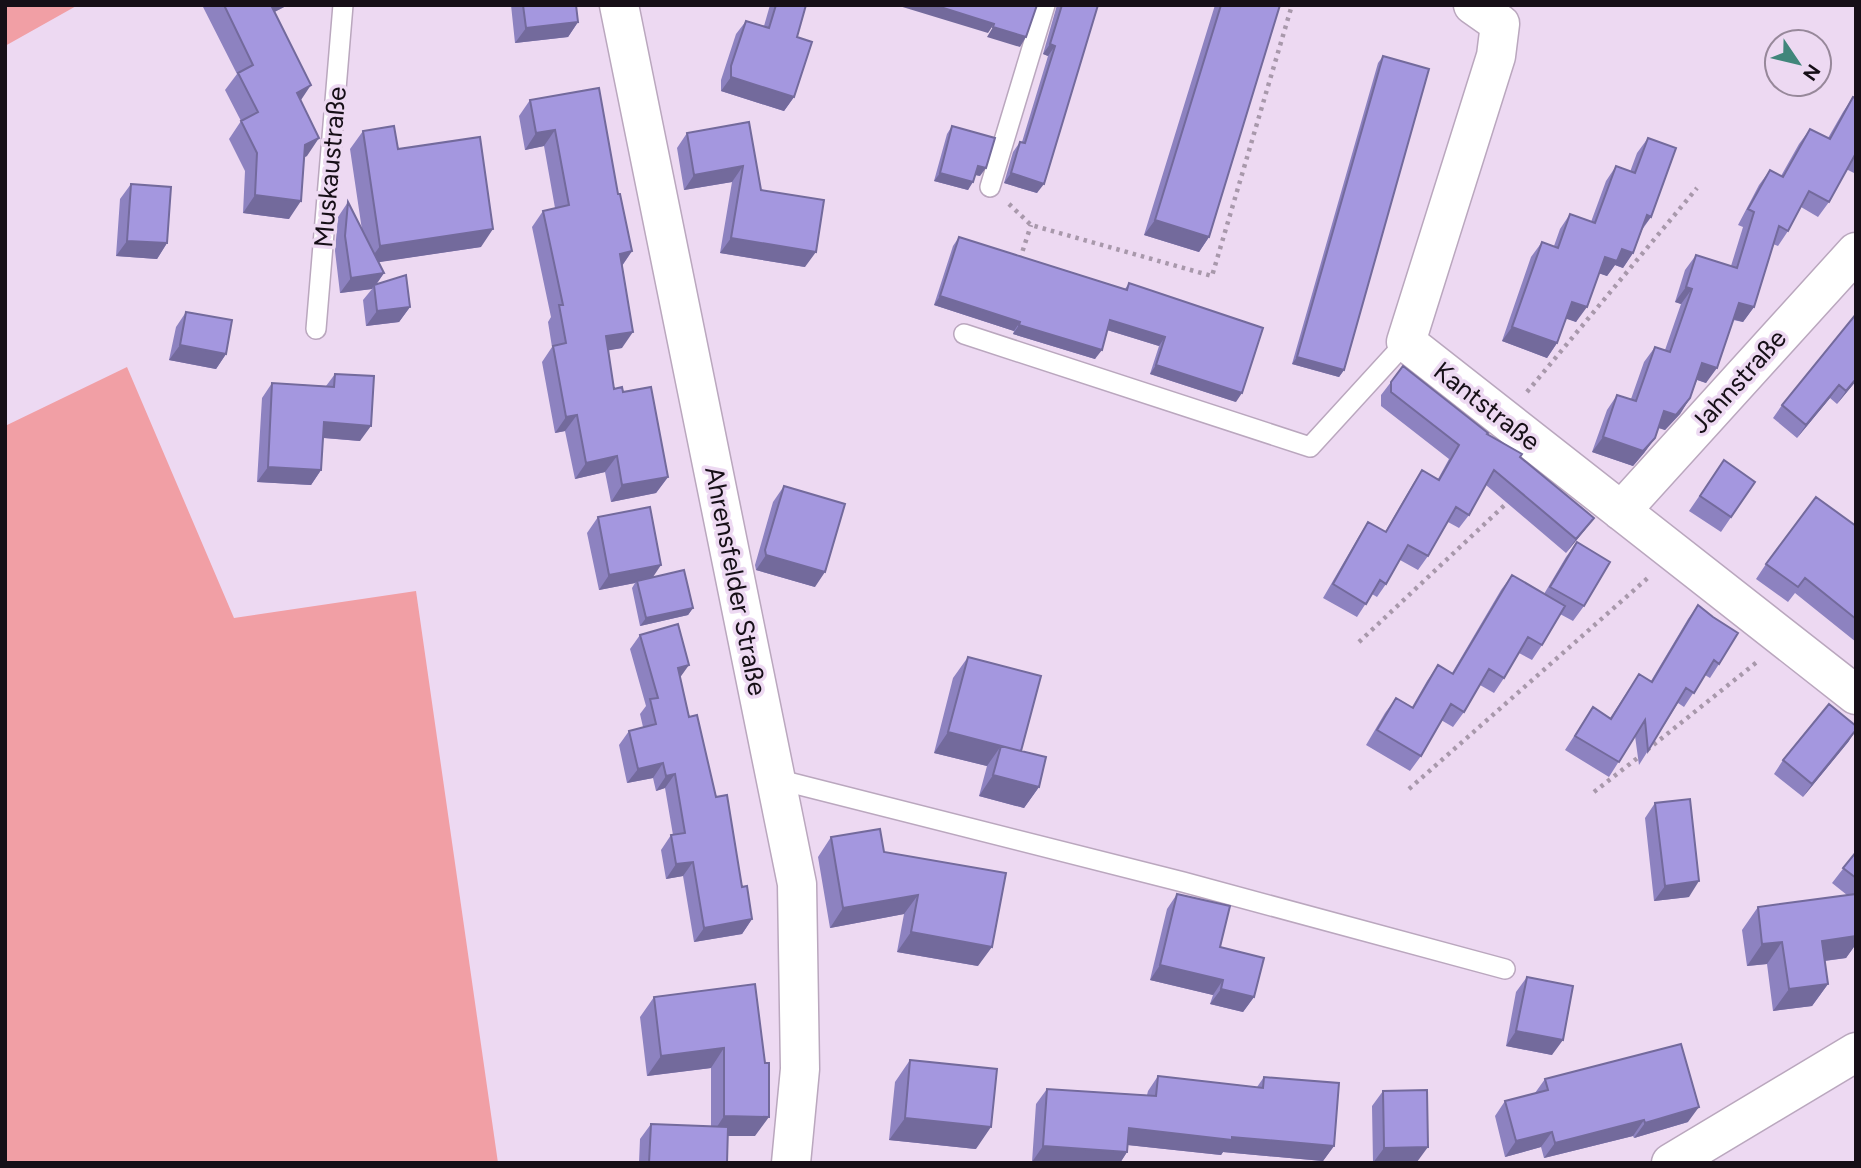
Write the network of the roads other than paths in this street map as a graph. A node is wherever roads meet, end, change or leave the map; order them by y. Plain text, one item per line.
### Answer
1 (343, 5) edge
2 (619, 5) edge
3 (1045, 5) edge
4 (1473, 5) edge
5 (990, 187) road end
6 (1856, 252) edge
7 (316, 329) dead end
8 (964, 334) dead end
9 (1406, 342) junction
10 (1621, 510) junction
11 (1856, 695) edge
12 (776, 779) junction
13 (1505, 969) dead end
14 (1856, 1052) edge
15 (791, 1163) edge
16 (1671, 1163) edge

1 - 7 lane, Muskaustraße
2 - 12 street, Ahrensfelder Straße
3 - 5 lane
4 - 9 street
6 - 10 street, Jahnstraße
8 - 9 lane
9 - 10 street, Kantstraße
10 - 11 street, Kantstraße
12 - 13 lane
12 - 15 street, Ahrensfelder Straße
14 - 16 street

